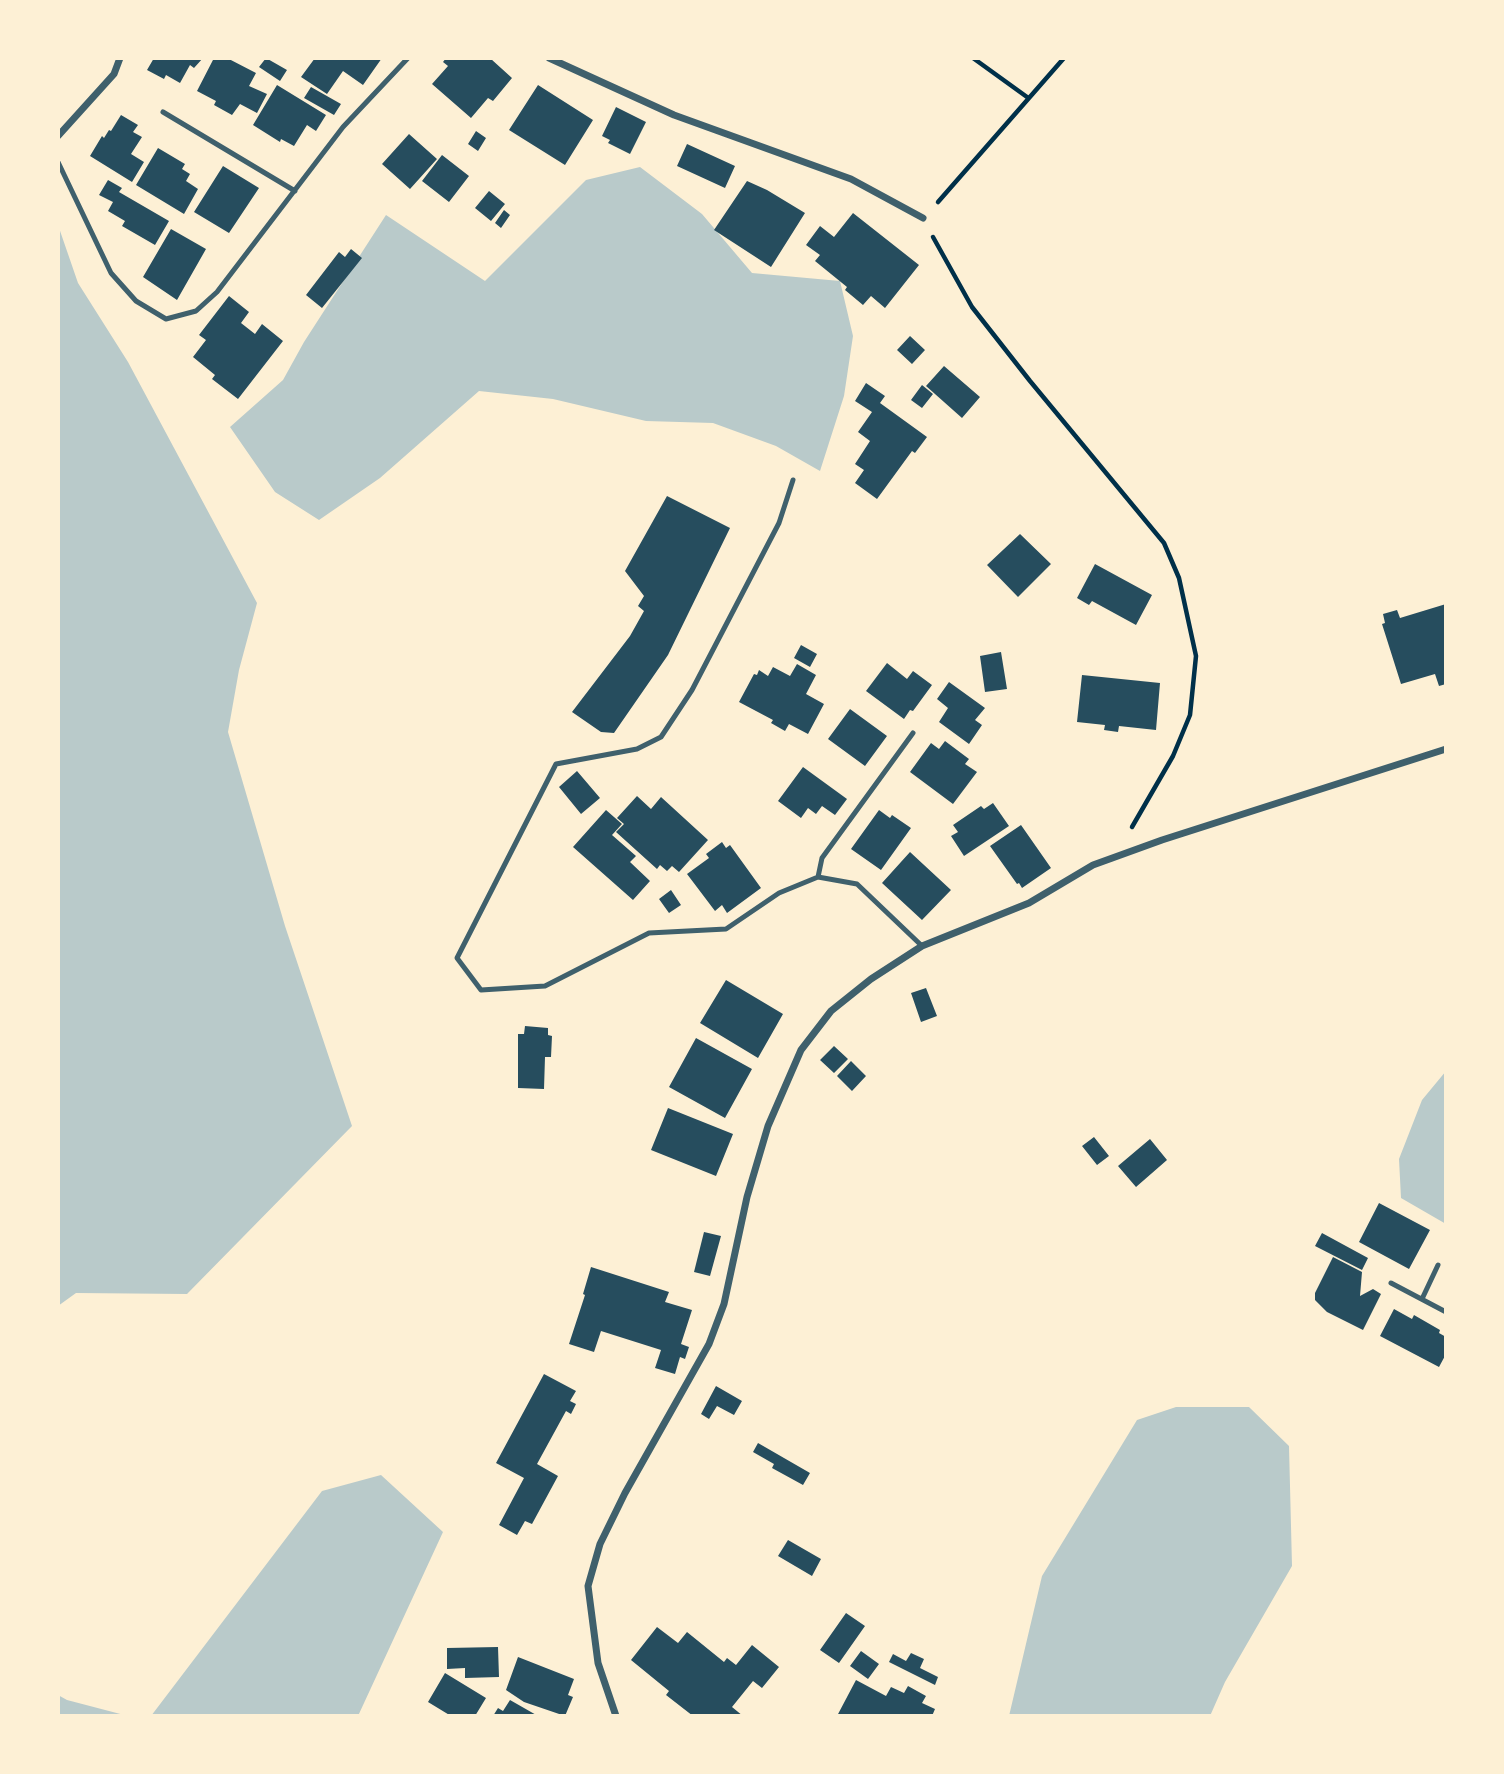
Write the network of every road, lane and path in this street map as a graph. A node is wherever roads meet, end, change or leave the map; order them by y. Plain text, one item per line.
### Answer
1 (120, 58) edge
2 (408, 58) edge
3 (549, 58) edge
4 (973, 58) edge
5 (1064, 58) edge
6 (1027, 97) junction
7 (163, 112) dead end
8 (58, 135) edge
9 (58, 162) edge
10 (295, 191) junction
11 (923, 218) junction
12 (793, 480) dead end
13 (913, 733) dead end
14 (1446, 749) edge
15 (1131, 830) dead end
16 (818, 877) junction
17 (922, 946) junction
18 (1438, 1265) dead end
19 (1391, 1283) dead end
20 (1422, 1299) junction
21 (1446, 1312) edge
22 (616, 1716) edge

1 - 8 street
2 - 10 lane
3 - 11 street
4 - 6 path
5 - 6 path
6 - 11 path
7 - 10 lane
9 - 10 lane
11 - 15 path
12 - 16 lane
13 - 16 lane
14 - 17 street
16 - 17 lane
17 - 22 street
18 - 20 lane
19 - 20 lane
20 - 21 lane

